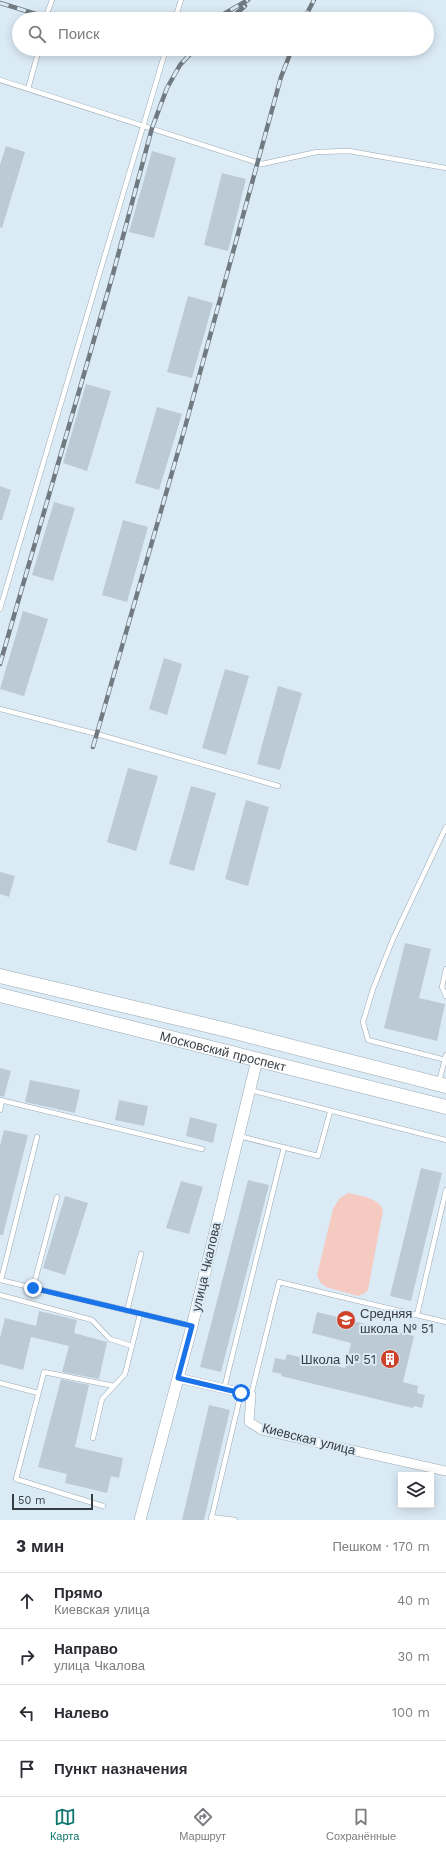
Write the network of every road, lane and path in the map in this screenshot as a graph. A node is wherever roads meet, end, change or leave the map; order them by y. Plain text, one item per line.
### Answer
1 (52, 0) edge
2 (181, 0) edge
3 (48, 12) edge
4 (177, 12) edge
5 (36, 56) edge
6 (164, 56) edge
7 (0, 80) edge
8 (28, 89) junction
9 (143, 125) junction
10 (446, 168) edge
11 (0, 609) edge
12 (0, 709) edge
13 (278, 786) dead end
14 (446, 827) edge
15 (446, 968) edge
16 (0, 976) edge
17 (0, 995) edge
18 (446, 996) edge
19 (446, 1058) edge
20 (257, 1060) junction
21 (442, 1085) edge
22 (249, 1090) junction
23 (1, 1101) edge
24 (440, 1105) edge
25 (0, 1110) edge
26 (330, 1112) junction
27 (238, 1135) junction
28 (38, 1137) dead end
29 (446, 1140) edge
30 (284, 1147) junction
31 (202, 1149) dead end
32 (446, 1190) edge
33 (57, 1197) dead end
34 (141, 1254) dead end
35 (0, 1280) edge
36 (33, 1288) junction
37 (0, 1295) edge
38 (127, 1311) junction
39 (140, 1314) junction
40 (417, 1315) junction
41 (446, 1322) edge
42 (192, 1326) junction
43 (132, 1346) junction
44 (178, 1378) junction
45 (0, 1383) edge
46 (114, 1386) junction
47 (224, 1389) junction
48 (241, 1393) junction
49 (38, 1394) junction
50 (251, 1395) junction
51 (93, 1438) dead end
52 (446, 1471) edge
53 (103, 1506) dead end
54 (211, 1518) edge
55 (140, 1520) edge
56 (235, 1520) edge

1 - 3 lane
2 - 4 lane
5 - 8 lane
6 - 9 lane
7 - 8 lane
8 - 9 lane
9 - 10 lane
9 - 11 lane
12 - 13 lane
14 - 19 lane
15 - 18 lane
16 - 21 main road, Московский проспект
17 - 20 main road, Московский проспект
19 - 21 lane
20 - 22 street, улица Чкалова
20 - 24 main road, Московский проспект
21 - 24 main road
22 - 26 lane
22 - 27 street, улица Чкалова
23 - 25 lane
23 - 31 lane
26 - 29 lane
26 - 30 lane
27 - 30 lane
27 - 42 street, улица Чкалова
28 - 35 lane
30 - 47 lane
32 - 40 lane
33 - 36 lane
34 - 38 lane
35 - 36 lane
36 - 38 lane
37 - 43 lane
38 - 39 lane
39 - 42 lane
39 - 43 lane
40 - 41 lane
40 - 50 lane
42 - 44 street, улица Чкалова
43 - 46 lane
44 - 47 street
44 - 55 street, улица Чкалова
45 - 49 lane
46 - 49 lane
46 - 51 lane
47 - 48 street
48 - 50 street
48 - 54 lane
49 - 53 lane
50 - 52 street, Киевская улица
54 - 56 lane

